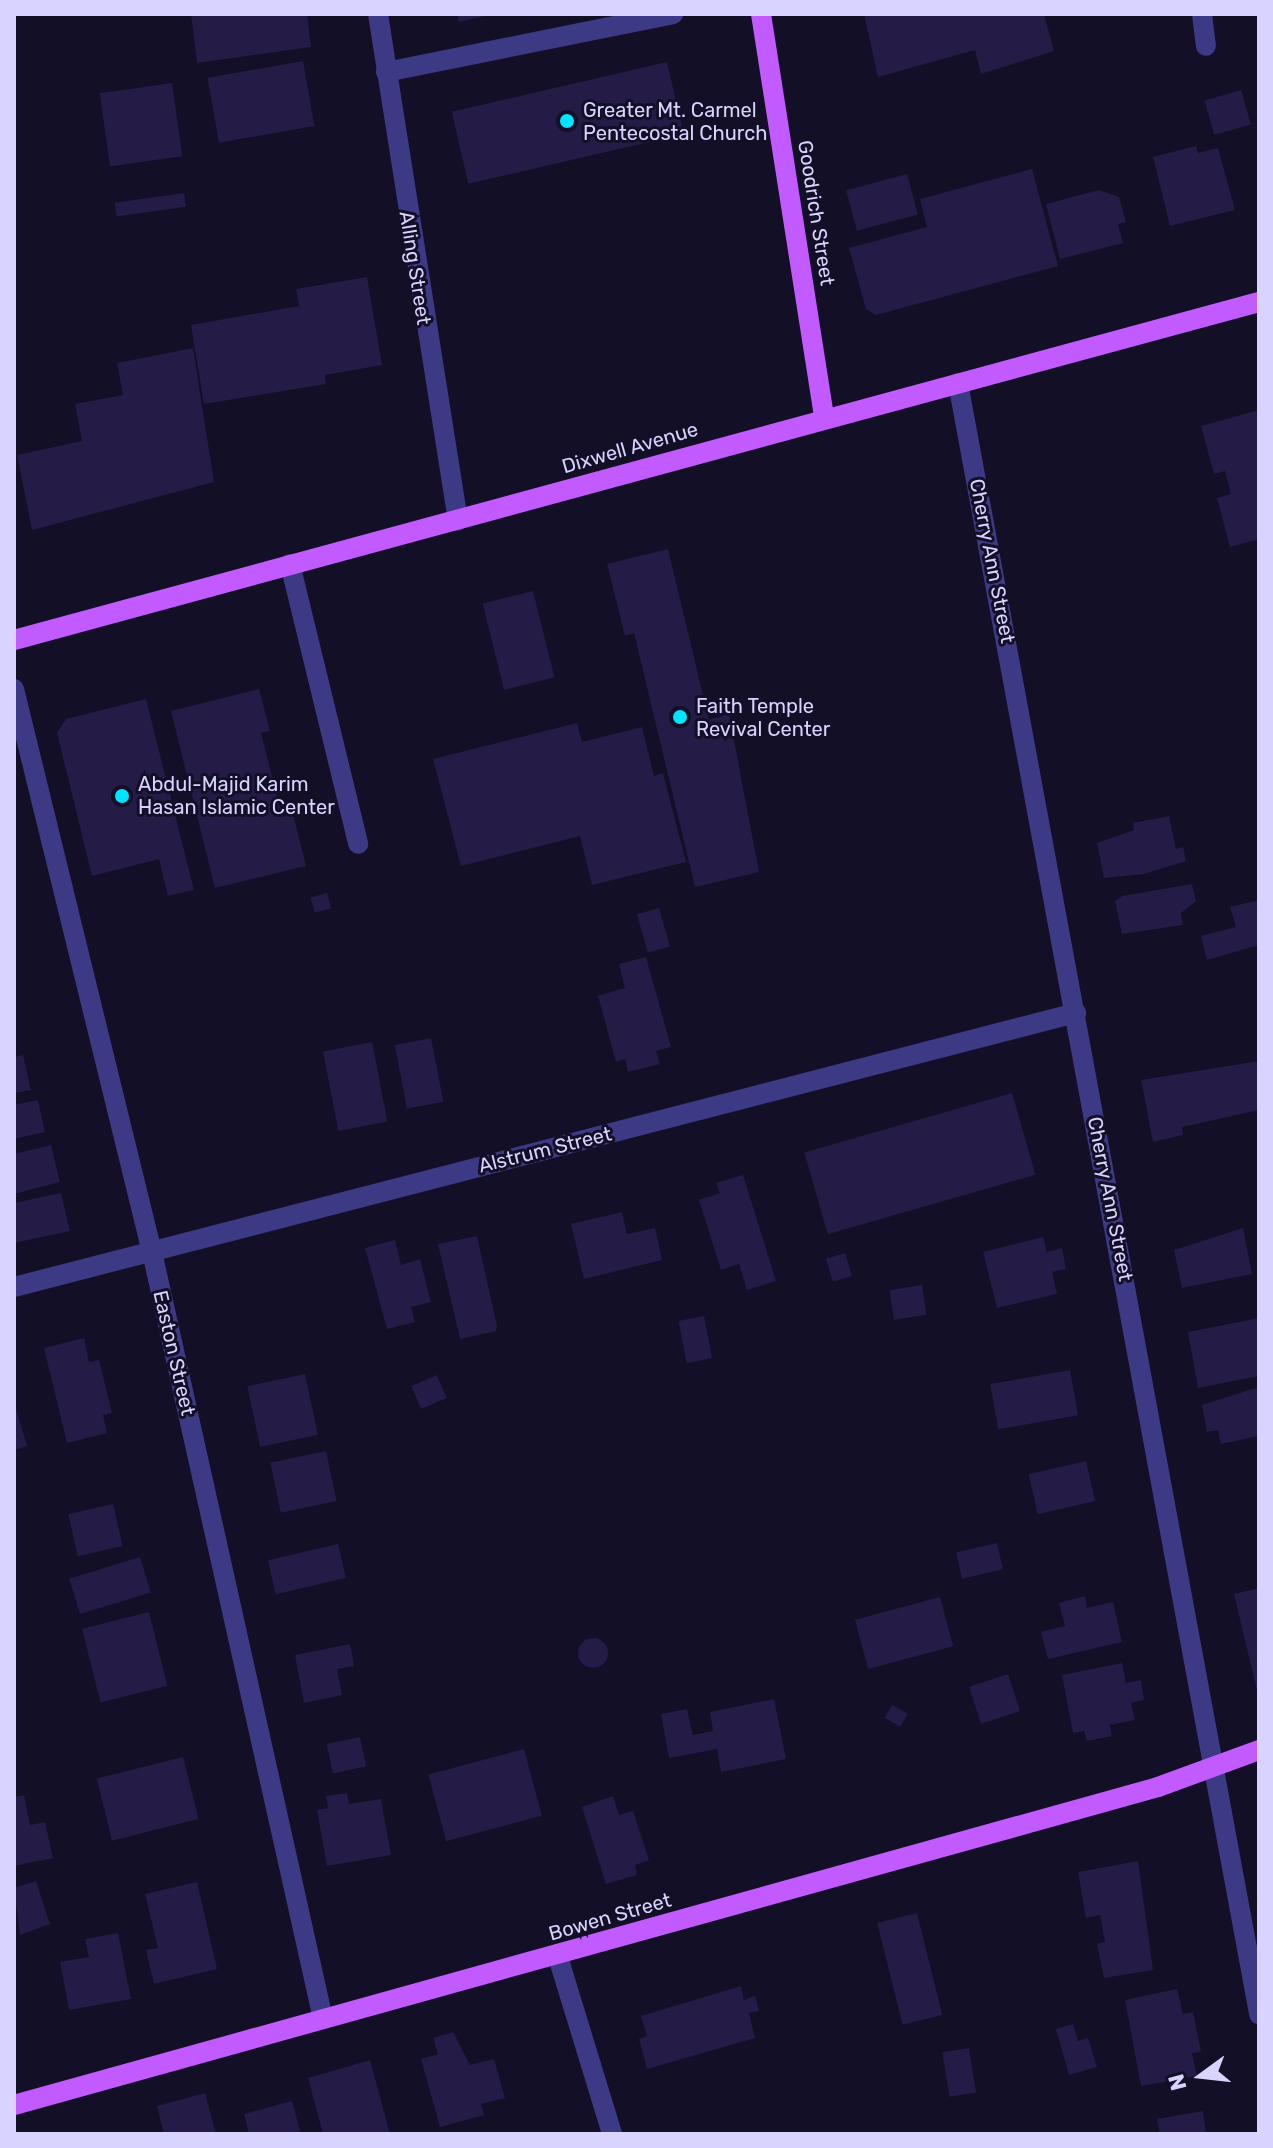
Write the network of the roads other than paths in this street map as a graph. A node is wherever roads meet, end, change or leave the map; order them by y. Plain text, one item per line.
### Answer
1 (378, 14) edge
2 (673, 14) edge
3 (761, 14) edge
4 (1202, 14) edge
5 (1206, 46) dead end
6 (386, 72) junction
7 (1259, 302) edge
8 (958, 383) junction
9 (824, 418) junction
10 (458, 521) junction
11 (290, 564) junction
12 (14, 640) edge
13 (14, 689) edge
14 (358, 844) dead end
15 (1076, 1013) junction
16 (152, 1252) junction
17 (14, 1287) edge
18 (1259, 1750) edge
19 (1215, 1765) junction
20 (558, 1957) junction
21 (1259, 2014) edge
22 (323, 2019) junction
23 (14, 2105) edge
24 (612, 2134) edge

1 - 6 street, Alling Street
2 - 6 street
3 - 9 main road, Goodrich Street
4 - 5 street
6 - 10 street, Alling Street
7 - 8 main road, Dixwell Avenue
8 - 9 main road, Dixwell Avenue
8 - 15 street, Cherry Ann Street
9 - 10 main road, Dixwell Avenue
10 - 11 main road, Dixwell Avenue
11 - 12 main road, Dixwell Avenue
11 - 14 street
13 - 16 street, Easton Street
15 - 16 street, Alstrum Street
15 - 19 street, Cherry Ann Street
16 - 17 street, Alstrum Street
16 - 22 street, Easton Street
18 - 19 main road, Bowen Street
19 - 20 main road, Bowen Street
19 - 21 street, Cherry Ann Street
20 - 22 main road, Bowen Street
20 - 24 street
22 - 23 main road, Bowen Street

